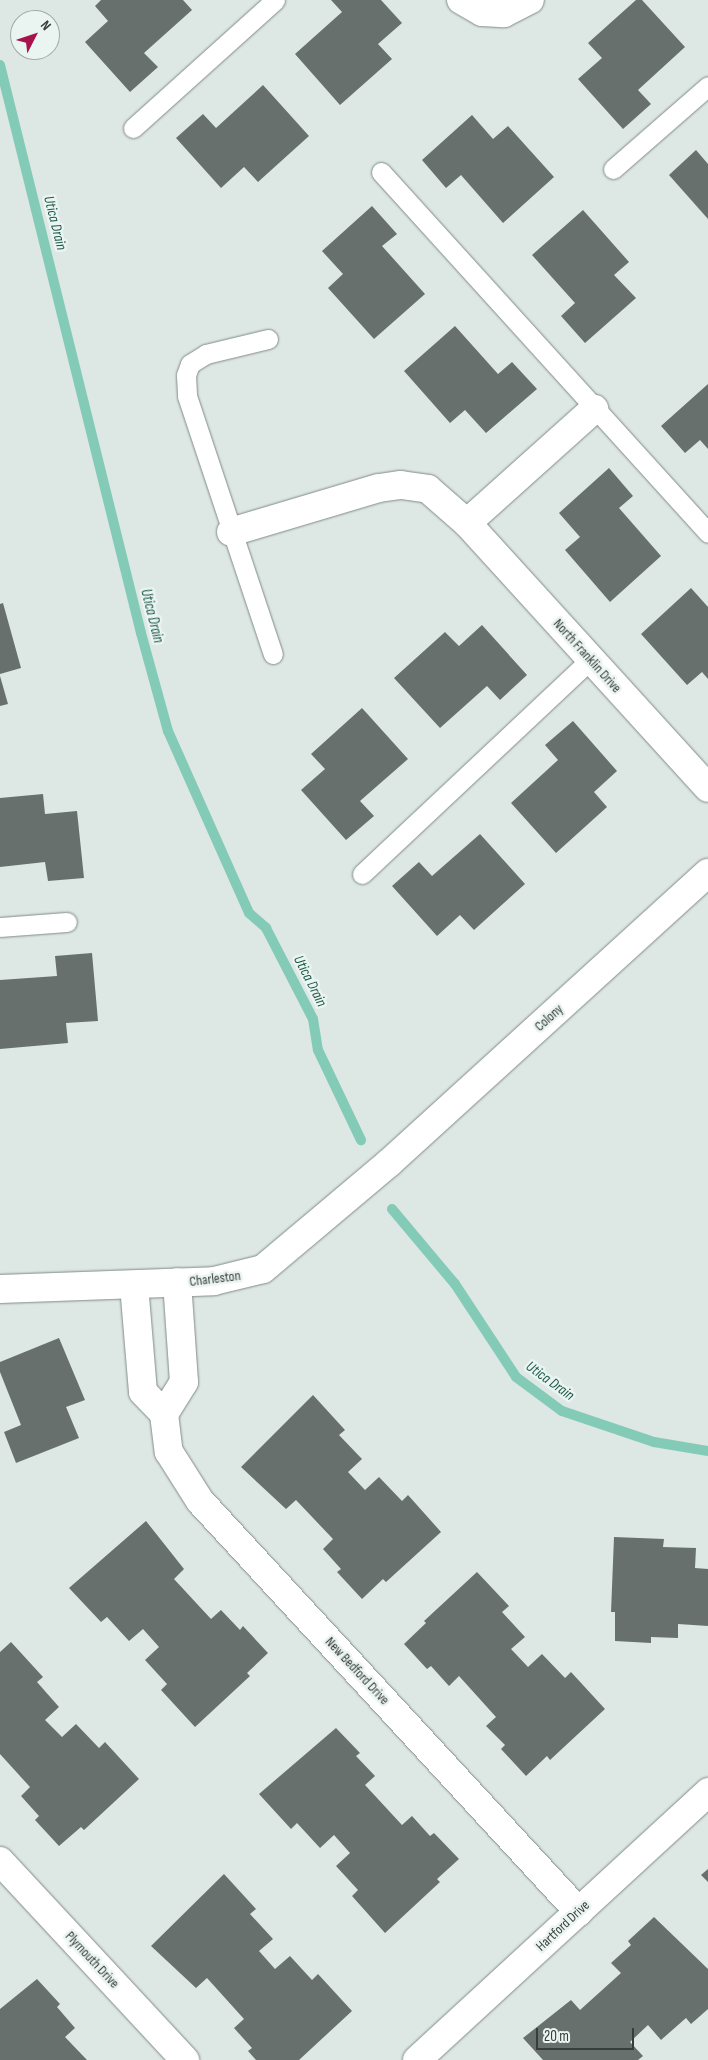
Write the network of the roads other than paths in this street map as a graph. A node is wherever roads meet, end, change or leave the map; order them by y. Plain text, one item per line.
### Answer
1 (275, 0) edge
2 (461, 0) edge
3 (530, 0) edge
4 (708, 86) edge
5 (133, 128) dead end
6 (613, 169) dead end
7 (381, 172) dead end
8 (268, 339) dead end
9 (594, 409) junction
10 (467, 523) junction
11 (231, 532) junction
12 (708, 533) edge
13 (273, 654) dead end
14 (590, 660) junction
15 (708, 788) edge
16 (708, 873) edge
17 (362, 874) dead end
18 (67, 922) dead end
19 (0, 928) edge
20 (389, 1163) joint
21 (177, 1282) junction
22 (134, 1285) junction
23 (0, 1289) edge
24 (164, 1414) junction
25 (708, 1792) edge
26 (0, 1861) edge
27 (579, 1912) junction
28 (185, 2060) edge
29 (417, 2060) edge

1 - 5 lane
2 - 3 street
4 - 6 lane
7 - 9 lane
8 - 11 lane
9 - 10 street
9 - 12 lane
10 - 11 street, North Franklin Drive
10 - 14 street, North Franklin Drive
11 - 13 lane
14 - 15 street, North Franklin Drive
14 - 17 lane
16 - 20 street, Colony
18 - 19 lane
20 - 21 street, Charleston
21 - 22 street, Charleston
21 - 24 street
22 - 23 street, Charleston
22 - 24 street
24 - 27 street, New Bedford Drive
25 - 27 street, Hartford Drive
26 - 28 street, Plymouth Drive
27 - 29 street, Hartford Drive

